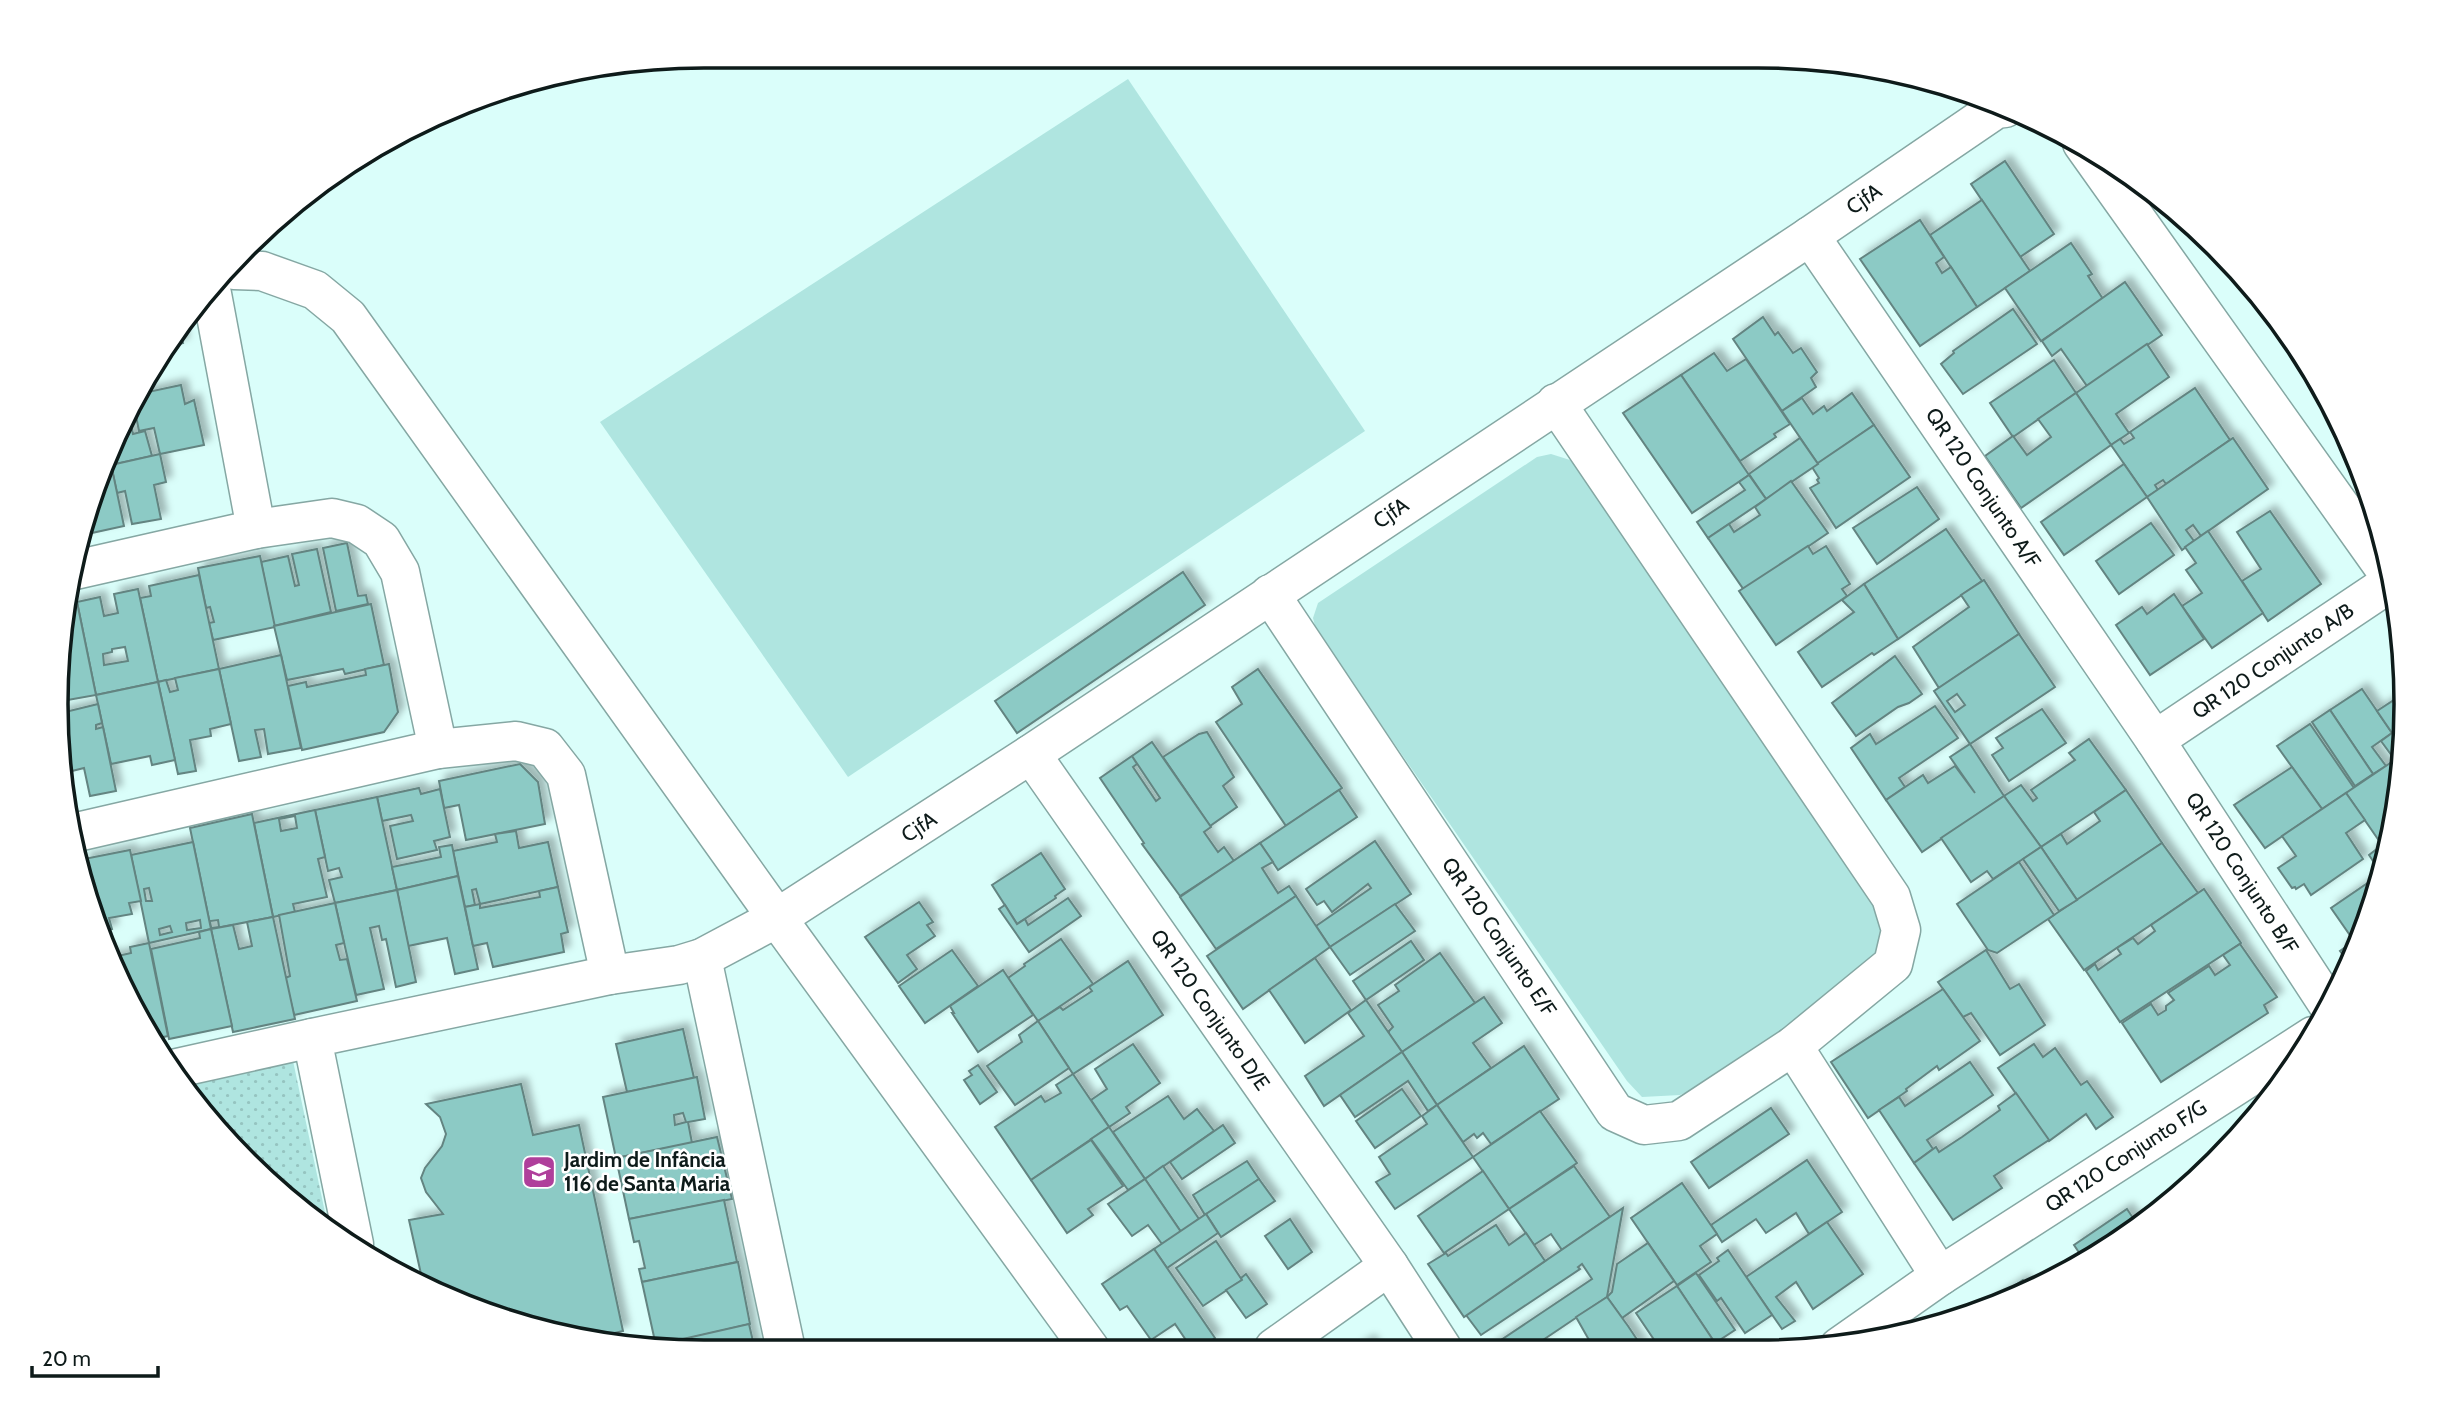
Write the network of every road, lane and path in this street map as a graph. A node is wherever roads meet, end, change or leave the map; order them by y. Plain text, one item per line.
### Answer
1 (1990, 113) edge
2 (2100, 168) edge
3 (1810, 236) junction
4 (239, 270) edge
5 (213, 301) edge
6 (1556, 403) junction
7 (256, 529) junction
8 (2376, 557) edge
9 (83, 568) edge
10 (2383, 588) edge
11 (1270, 594) junction
12 (2155, 740) junction
13 (438, 749) junction
14 (1031, 754) junction
15 (81, 831) edge
16 (777, 918) junction
17 (702, 958) junction
18 (610, 975) junction
19 (2322, 996) edge
20 (312, 1038) junction
21 (1793, 1046) junction
22 (2292, 1050) edge
23 (182, 1067) edge
24 (352, 1234) edge
25 (1389, 1266) junction
26 (1940, 1276) junction
27 (1860, 1331) edge
28 (784, 1340) edge
29 (1083, 1340) edge
30 (1286, 1340) edge
31 (1437, 1340) edge

1 - 3 street, CjfA
2 - 8 street
3 - 6 street, CjfA
3 - 12 street, QR 120 Conjunto A/F
4 - 16 street
5 - 7 street
6 - 11 street, CjfA
6 - 21 street, QR 120 Conjunto E/F
7 - 9 street
7 - 13 street
10 - 12 street, QR 120 Conjunto A/B
11 - 14 street, CjfA
11 - 21 street, QR 120 Conjunto E/F
12 - 19 street, QR 120 Conjunto B/F
13 - 15 street
13 - 18 street
14 - 16 street, CjfA
14 - 25 street, QR 120 Conjunto D/E
16 - 17 street, CjfA
16 - 29 street
17 - 18 street, CjfA
17 - 28 street
18 - 20 street, CjfA
20 - 23 street, CjfA
20 - 24 street
21 - 26 street
22 - 26 street, QR 120 Conjunto F/G
25 - 30 street
25 - 31 street, QR 120 Conjunto D/E
26 - 27 street, QR 120 Conjunto F/G

